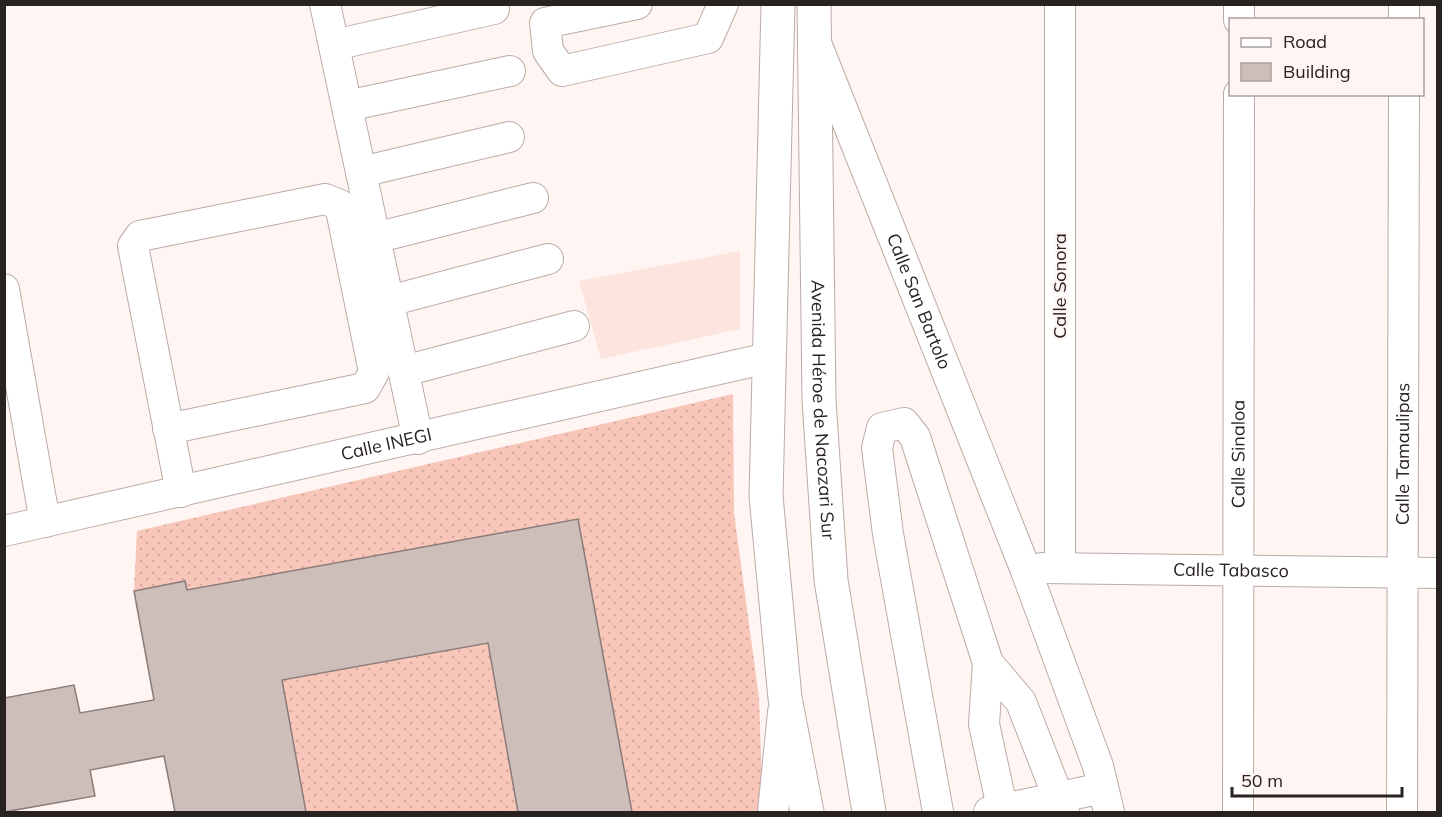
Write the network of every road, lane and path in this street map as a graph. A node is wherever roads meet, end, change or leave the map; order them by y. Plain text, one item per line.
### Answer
1 (326, 4) edge
2 (723, 4) edge
3 (778, 4) edge
4 (1060, 4) edge
5 (637, 5) edge
6 (494, 9) dead end
7 (813, 20) edge
8 (334, 45) junction
9 (510, 71) dead end
10 (1239, 96) edge
11 (1404, 96) edge
12 (347, 106) junction
13 (509, 137) dead end
14 (361, 172) junction
15 (533, 198) dead end
16 (375, 238) junction
17 (548, 259) dead end
18 (4, 290) edge
19 (389, 301) junction
20 (574, 326) dead end
21 (768, 358) junction
22 (404, 370) junction
23 (168, 429) junction
24 (418, 439) junction
25 (181, 492) junction
26 (45, 522) junction
27 (4, 531) edge
28 (1025, 568) junction
29 (1060, 568) junction
30 (1238, 571) junction
31 (1403, 572) junction
32 (1437, 573) edge
33 (988, 663) junction
34 (785, 698) junction
35 (1103, 789) edge
36 (1061, 805) edge
37 (998, 812) edge
38 (773, 813) edge
39 (807, 813) edge
40 (869, 813) edge
41 (938, 813) edge
42 (1238, 813) edge
43 (1402, 813) edge

1 - 8 street
2 - 5 street
3 - 21 main road
4 - 29 street, Calle Sonora
6 - 8 street
7 - 28 street, Calle San Bartolo
7 - 40 main road, Avenida Héroe de Nacozari Sur
8 - 12 street
9 - 12 street
10 - 30 street, Calle Sinaloa
11 - 31 street, Calle Tamaulipas
12 - 14 street
13 - 14 street
14 - 16 street
15 - 16 street
16 - 19 street
17 - 19 street
18 - 26 street
19 - 22 street
20 - 22 street
21 - 24 street, Calle INEGI
21 - 34 main road
22 - 24 street
23 - 23 street
23 - 25 street
24 - 25 street, Calle INEGI
25 - 26 street, Calle INEGI
26 - 27 street, Calle INEGI
28 - 29 street, Calle Tabasco
28 - 35 street, Calle San Bartolo
29 - 30 street, Calle Tabasco
30 - 31 street, Calle Tabasco
30 - 42 street, Calle Sinaloa
31 - 32 street, Calle Tabasco
31 - 43 street, Calle Tamaulipas
33 - 36 street
33 - 37 street
33 - 41 street
34 - 38 street
34 - 39 main road
35 - 36 street
36 - 37 street

